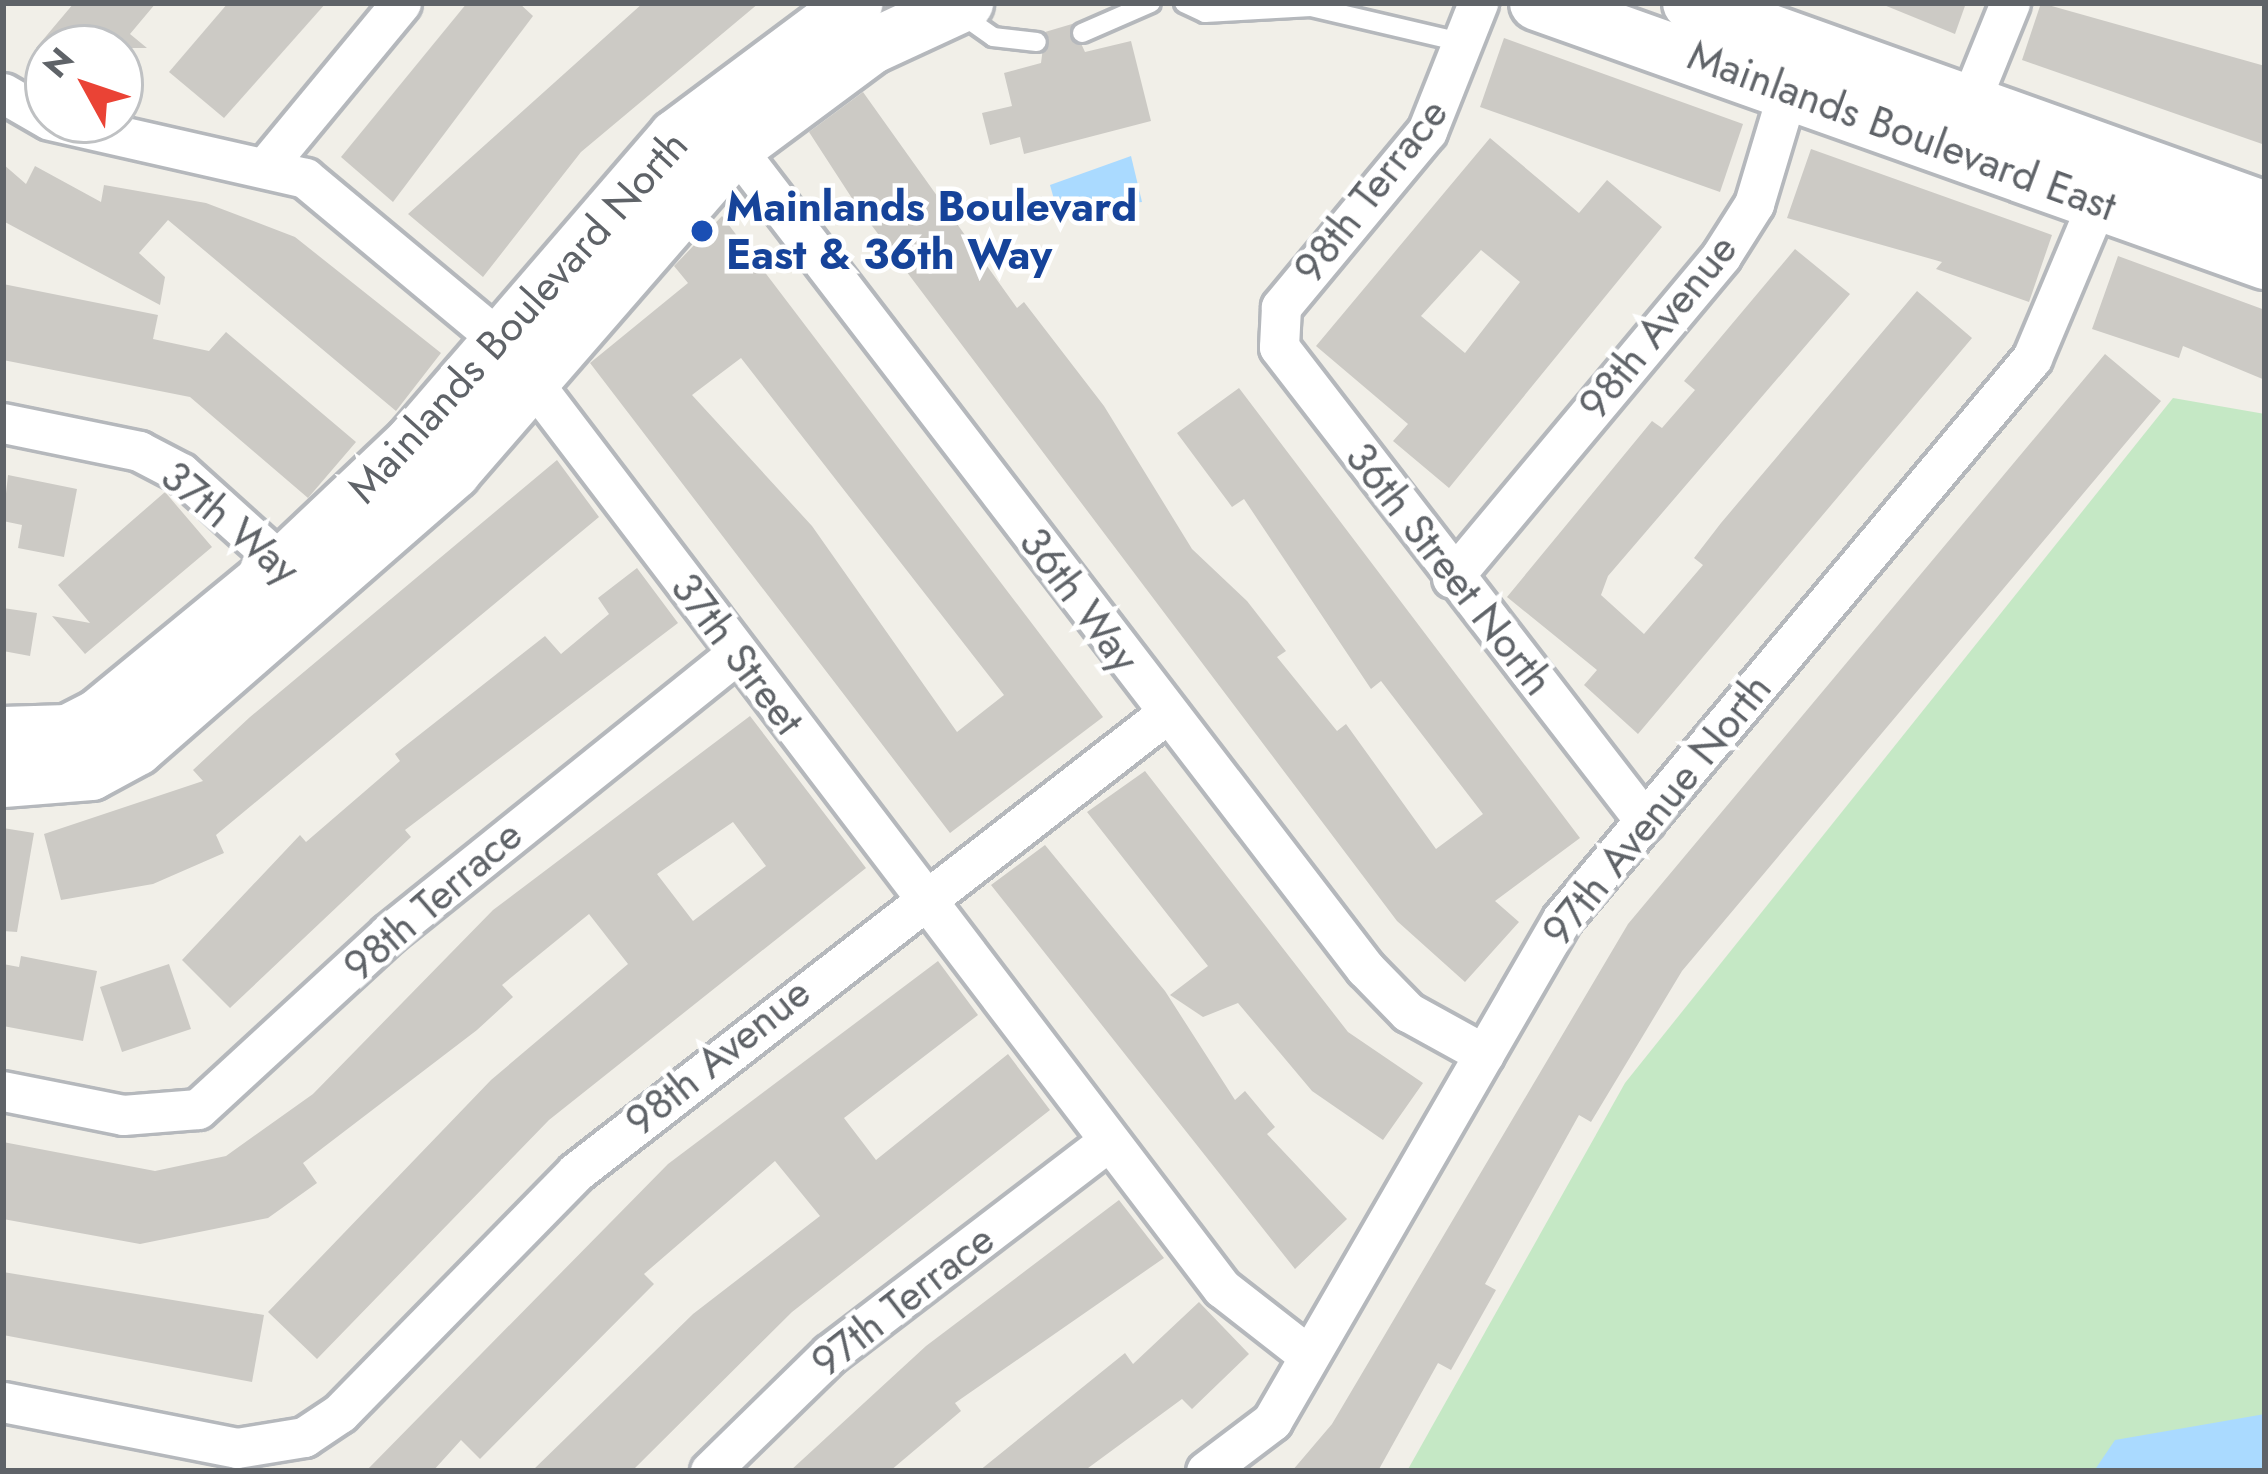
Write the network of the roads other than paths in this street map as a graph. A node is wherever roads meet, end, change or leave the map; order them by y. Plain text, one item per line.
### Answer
1 (401, 3) edge
2 (856, 3) edge
3 (1150, 3) edge
4 (1184, 3) edge
5 (1478, 3) edge
6 (1537, 3) edge
7 (1690, 3) edge
8 (2010, 3) edge
9 (960, 6) edge
10 (1634, 18) edge
11 (1082, 33) dead end
12 (1037, 42) dead end
13 (1465, 43) junction
14 (1796, 67) junction
15 (1960, 124) junction
16 (721, 129) junction
17 (144, 140) edge
18 (267, 165) junction
19 (2108, 177) junction
20 (2262, 238) edge
21 (1281, 307) joint
22 (515, 362) junction
23 (3, 423) edge
24 (1452, 578) junction
25 (299, 579) junction
26 (736, 654) junction
27 (1166, 714) junction
28 (3, 734) edge
29 (3, 780) edge
30 (1645, 821) junction
31 (922, 898) junction
32 (1484, 1054) junction
33 (3, 1091) edge
34 (1107, 1142) junction
35 (1309, 1356) junction
36 (3, 1402) edge
37 (710, 1471) edge
38 (1206, 1471) edge

1 - 18 street
2 - 16 street, Mainlands Boulevard North
3 - 11 lane
4 - 13 lane
5 - 13 street, 98th Terrace
6 - 10 street, Mainlands Boulevard East
7 - 14 street
8 - 15 street
9 - 12 lane
9 - 16 street
10 - 14 street, Mainlands Boulevard East
13 - 21 street, 98th Terrace
14 - 15 street
14 - 24 street, 98th Avenue
15 - 19 street
16 - 22 street
16 - 27 street, 36th Way
17 - 18 street, 37th Street
18 - 22 street, 37th Street
19 - 20 street
19 - 30 street, 97th Avenue North
21 - 24 street, 36th Street North
22 - 25 street
22 - 26 street, 37th Street
23 - 25 street, 37th Way
24 - 30 street, 36th Street North
25 - 28 street
25 - 29 street
26 - 31 street, 37th Street
26 - 33 street, 98th Terrace
27 - 31 street, 98th Avenue
27 - 32 street, 36th Way
30 - 32 street, 97th Avenue North
31 - 34 street, 37th Street
31 - 36 street, 98th Avenue
32 - 35 street, 97th Avenue North
34 - 35 street, 37th Street
34 - 37 street, 97th Terrace
35 - 38 street, 97th Avenue North

